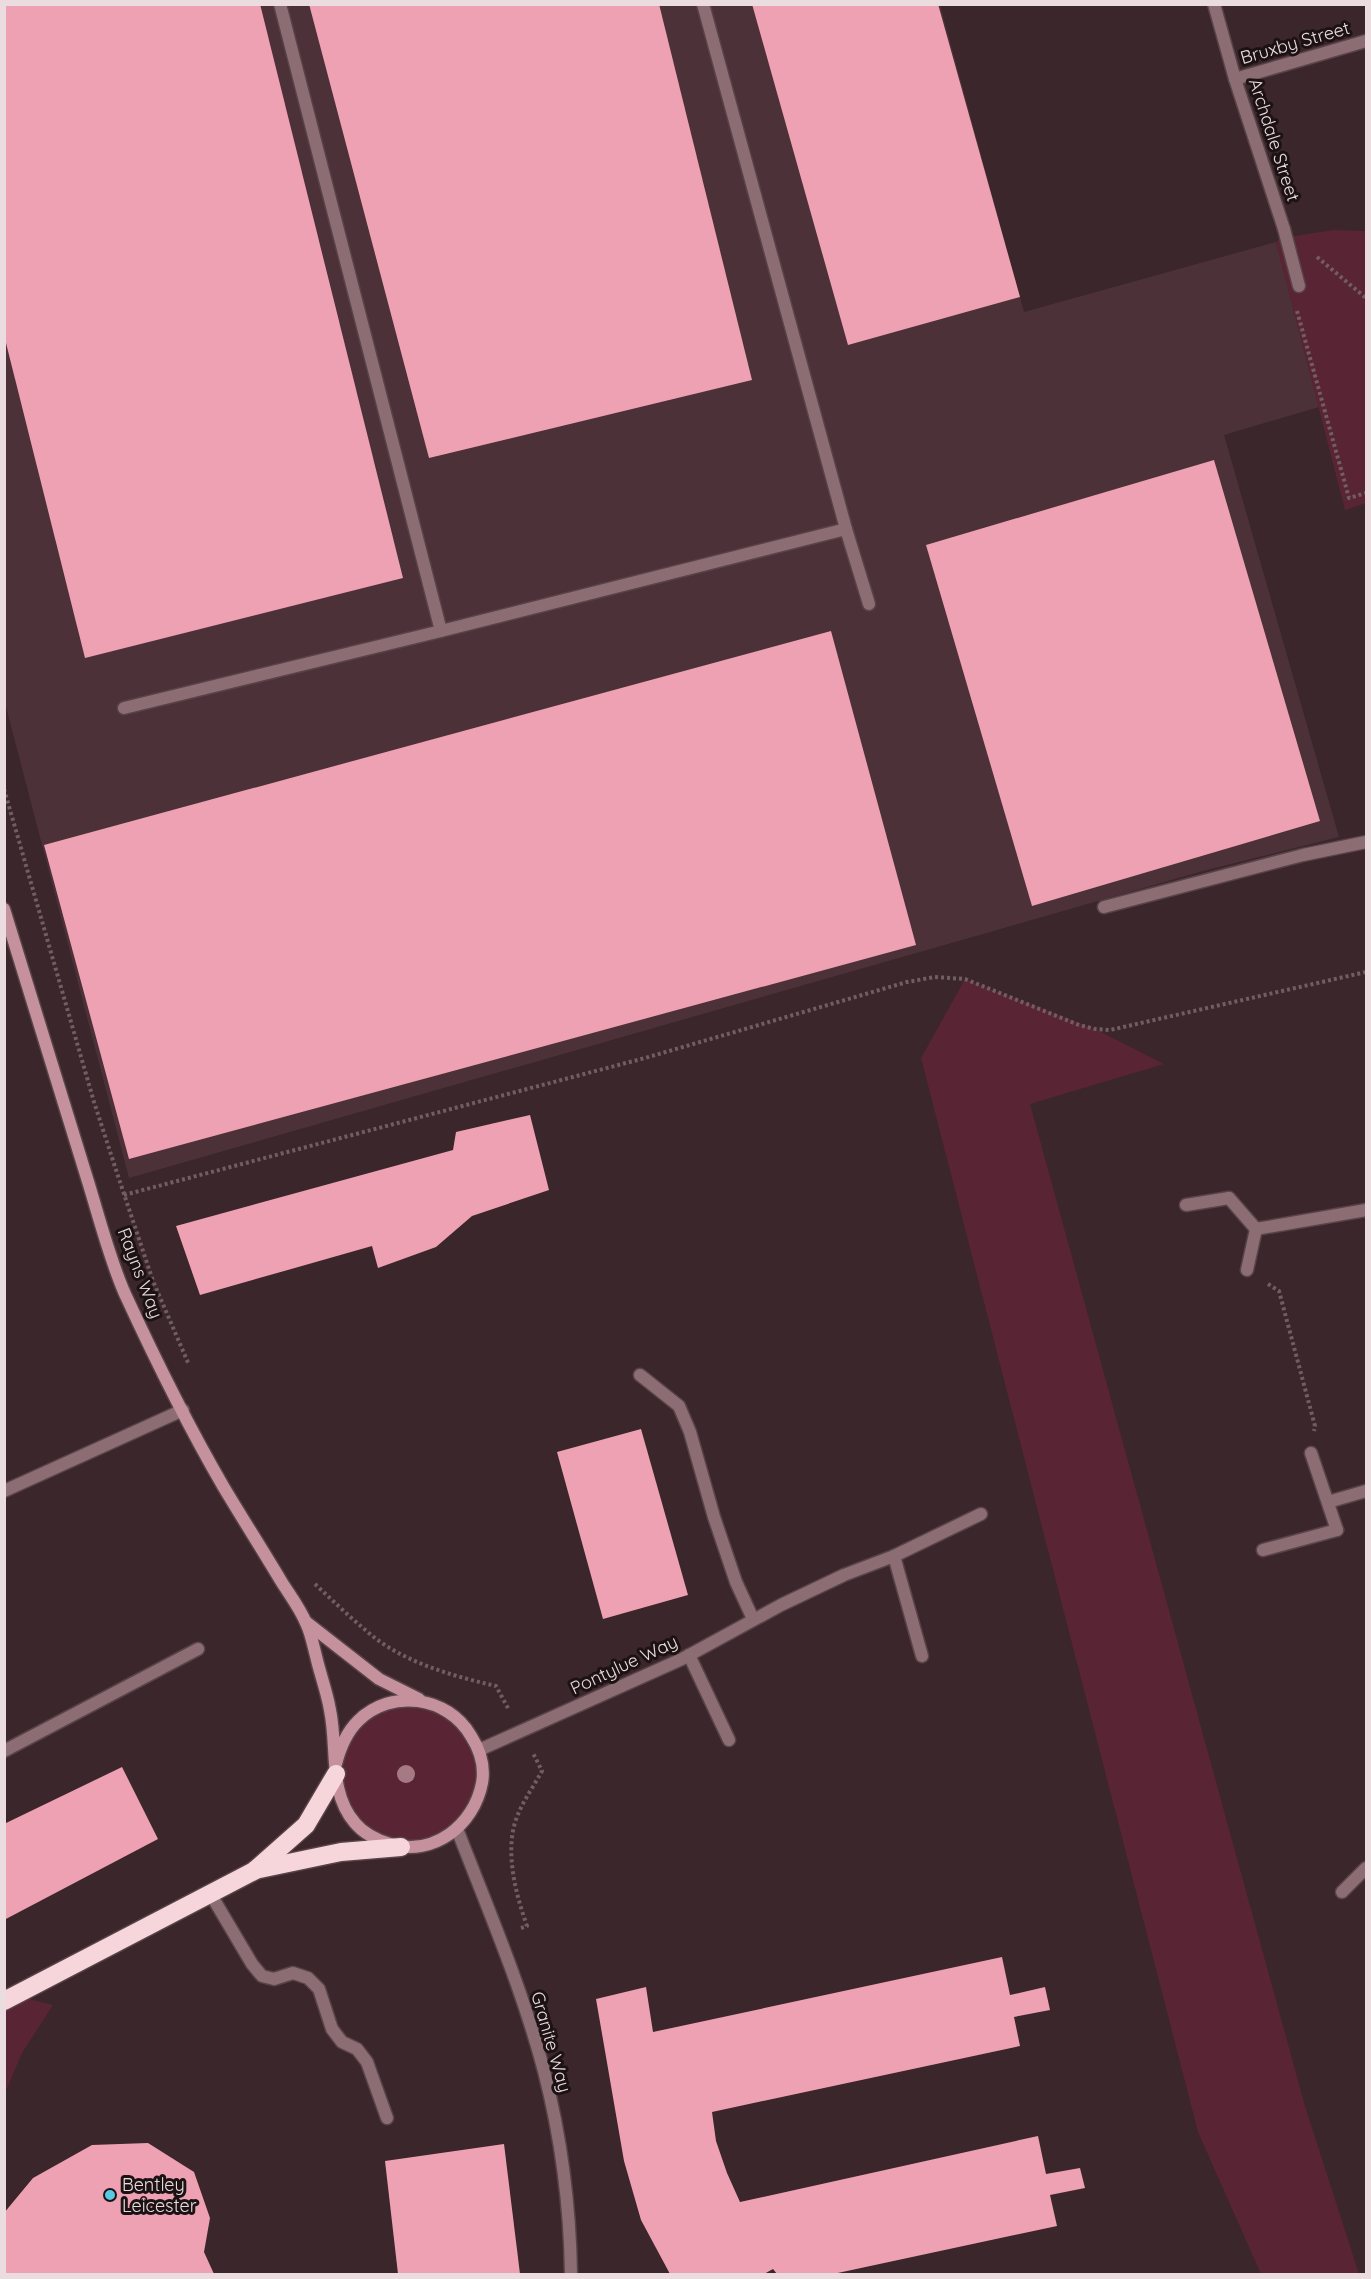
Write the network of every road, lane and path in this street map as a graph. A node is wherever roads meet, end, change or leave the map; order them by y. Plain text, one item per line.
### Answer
1 (280, 4) edge
2 (703, 4) edge
3 (1214, 4) edge
4 (1366, 41) edge
5 (1234, 79) junction
6 (1284, 230) junction
7 (1299, 286) joint
8 (1366, 298) edge
9 (1366, 493) edge
10 (846, 529) junction
11 (868, 604) dead end
12 (441, 631) junction
13 (124, 708) dead end
14 (4, 789) edge
15 (1366, 842) edge
16 (1104, 907) dead end
17 (4, 909) edge
18 (1366, 972) edge
19 (124, 1195) junction
20 (1186, 1205) dead end
21 (1366, 1210) edge
22 (1256, 1229) junction
23 (1247, 1270) joint
24 (193, 1372) dead end
25 (640, 1374) dead end
26 (183, 1410) junction
27 (1311, 1454) joint
28 (4, 1491) edge
29 (1366, 1491) edge
30 (1328, 1502) junction
31 (981, 1514) dead end
32 (1263, 1550) dead end
33 (894, 1556) junction
34 (309, 1574) dead end
35 (753, 1619) junction
36 (306, 1622) junction
37 (198, 1649) dead end
38 (689, 1655) junction
39 (922, 1656) dead end
40 (424, 1701) junction
41 (521, 1732) junction
42 (729, 1740) dead end
43 (479, 1750) junction
44 (4, 1751) edge
45 (336, 1769) junction
46 (457, 1829) junction
47 (401, 1847) junction
48 (1366, 1868) edge
49 (254, 1870) junction
50 (1342, 1892) dead end
51 (210, 1893) junction
52 (499, 1937) junction
53 (8, 1997) edge
54 (387, 2118) dead end
55 (571, 2274) edge

1 - 12 street
2 - 10 street
3 - 5 street, Archdale Street
4 - 5 street, Bruxby Street
5 - 6 street, Archdale Street
6 - 7 street, Archdale Street
6 - 8 path
7 - 9 path
10 - 11 street
10 - 12 street
12 - 13 street
14 - 19 path
15 - 16 street
17 - 26 street, Rayns Way
18 - 19 path
19 - 24 path
20 - 22 street
21 - 22 street
22 - 23 street
23 - 27 path
25 - 35 street
26 - 28 street
26 - 36 street, Rayns Way
27 - 30 street
29 - 30 street
30 - 32 street
31 - 33 street, Pontylue Way
33 - 35 street, Pontylue Way
33 - 39 street
34 - 41 path
35 - 38 street, Pontylue Way
36 - 40 street, Rayns Way
36 - 45 street, Rayns Way
37 - 44 street
38 - 41 street, Pontylue Way
38 - 42 street
40 - 43 street
40 - 45 street
41 - 43 street, Pontylue Way
41 - 52 path
43 - 46 street
45 - 47 street
45 - 49 highway
46 - 47 street
46 - 52 street, Granite Way
47 - 49 highway
48 - 50 street
49 - 51 highway
51 - 53 highway
51 - 54 street
52 - 55 street, Granite Way

